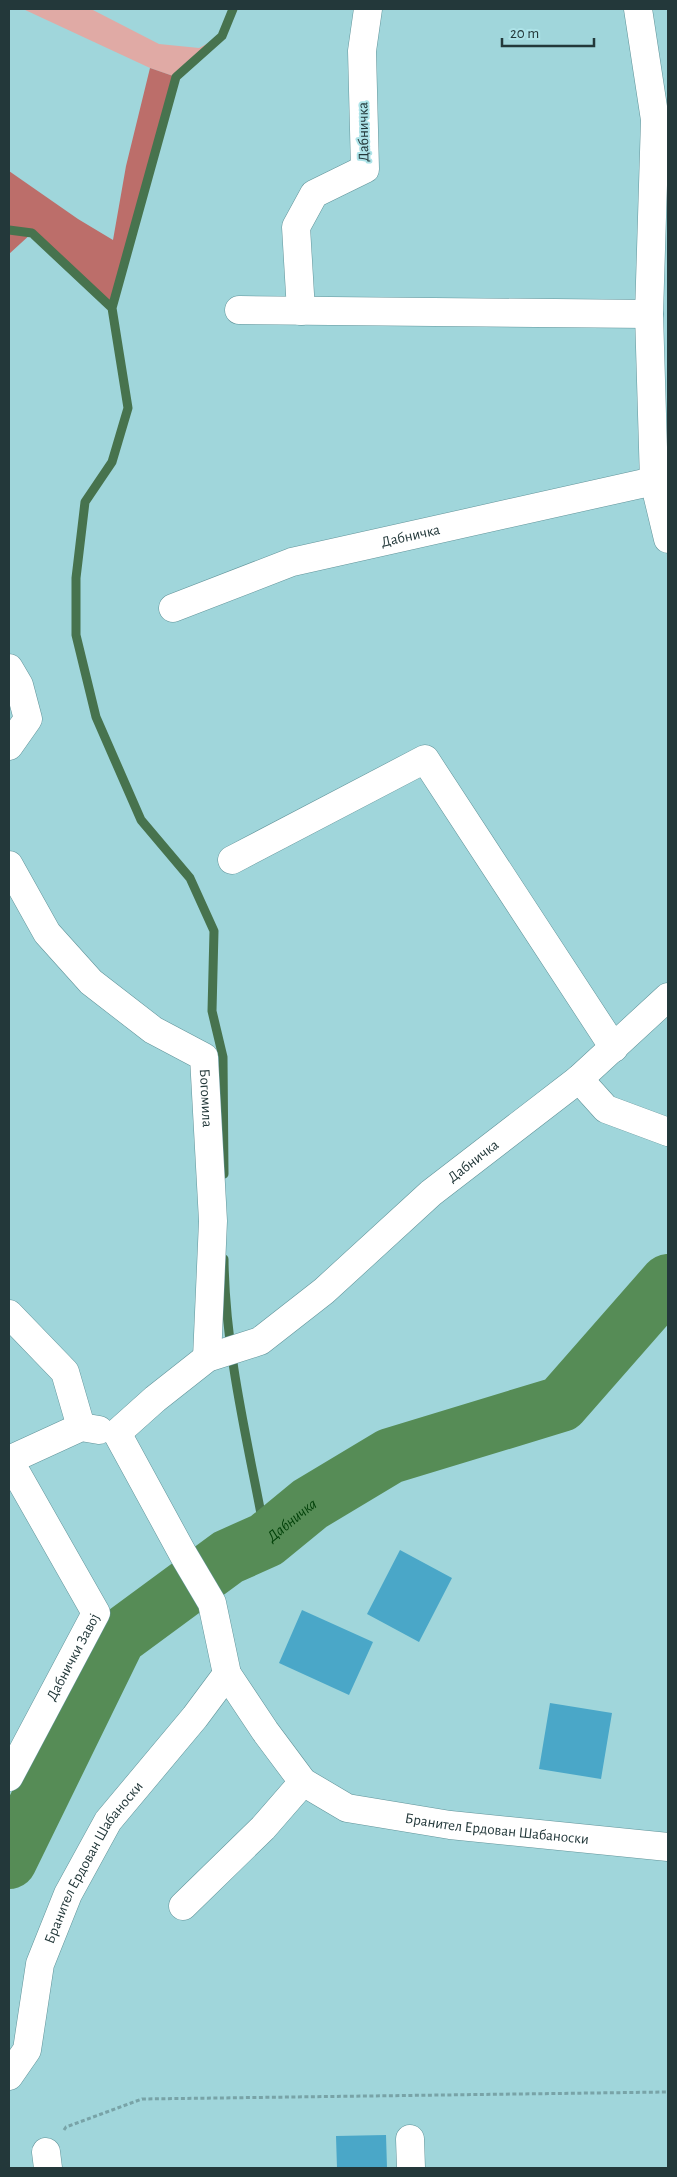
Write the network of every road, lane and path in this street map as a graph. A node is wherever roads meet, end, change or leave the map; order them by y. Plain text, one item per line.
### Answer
1 (368, 9) edge
2 (638, 9) edge
3 (238, 310) dead end
4 (300, 311) junction
5 (649, 314) junction
6 (659, 338) edge
7 (654, 481) junction
8 (668, 539) edge
9 (172, 608) dead end
10 (9, 668) edge
11 (9, 746) edge
12 (232, 860) dead end
13 (9, 865) edge
14 (668, 998) edge
15 (614, 1048) junction
16 (579, 1079) junction
17 (668, 1132) edge
18 (9, 1314) edge
19 (207, 1358) junction
20 (81, 1427) junction
21 (118, 1433) junction
22 (9, 1460) edge
23 (227, 1674) junction
24 (9, 1777) edge
25 (304, 1782) junction
26 (668, 1847) edge
27 (183, 1906) dead end
28 (9, 2076) edge
29 (668, 2092) edge
30 (410, 2139) dead end
31 (47, 2160) edge
32 (411, 2168) edge

1 - 4 street, Дабничка
2 - 5 street
3 - 4 street
4 - 5 street
5 - 6 street
6 - 7 street
7 - 8 street
7 - 9 street, Дабничка
10 - 11 street
12 - 15 street
13 - 19 street, Богомила
14 - 15 street, Дабничка
15 - 16 street, Дабничка
16 - 17 street
16 - 19 street, Дабничка
18 - 20 street
19 - 21 street, Дабничка
20 - 21 street
20 - 22 street
21 - 23 street, Бранител Ердован Шабаноски
22 - 24 street, Дабнички Завој
23 - 25 street, Бранител Ердован Шабаноски
23 - 28 street, Бранител Ердован Шабаноски
25 - 26 street, Бранител Ердован Шабаноски
25 - 27 street
29 - 31 path
30 - 32 street

